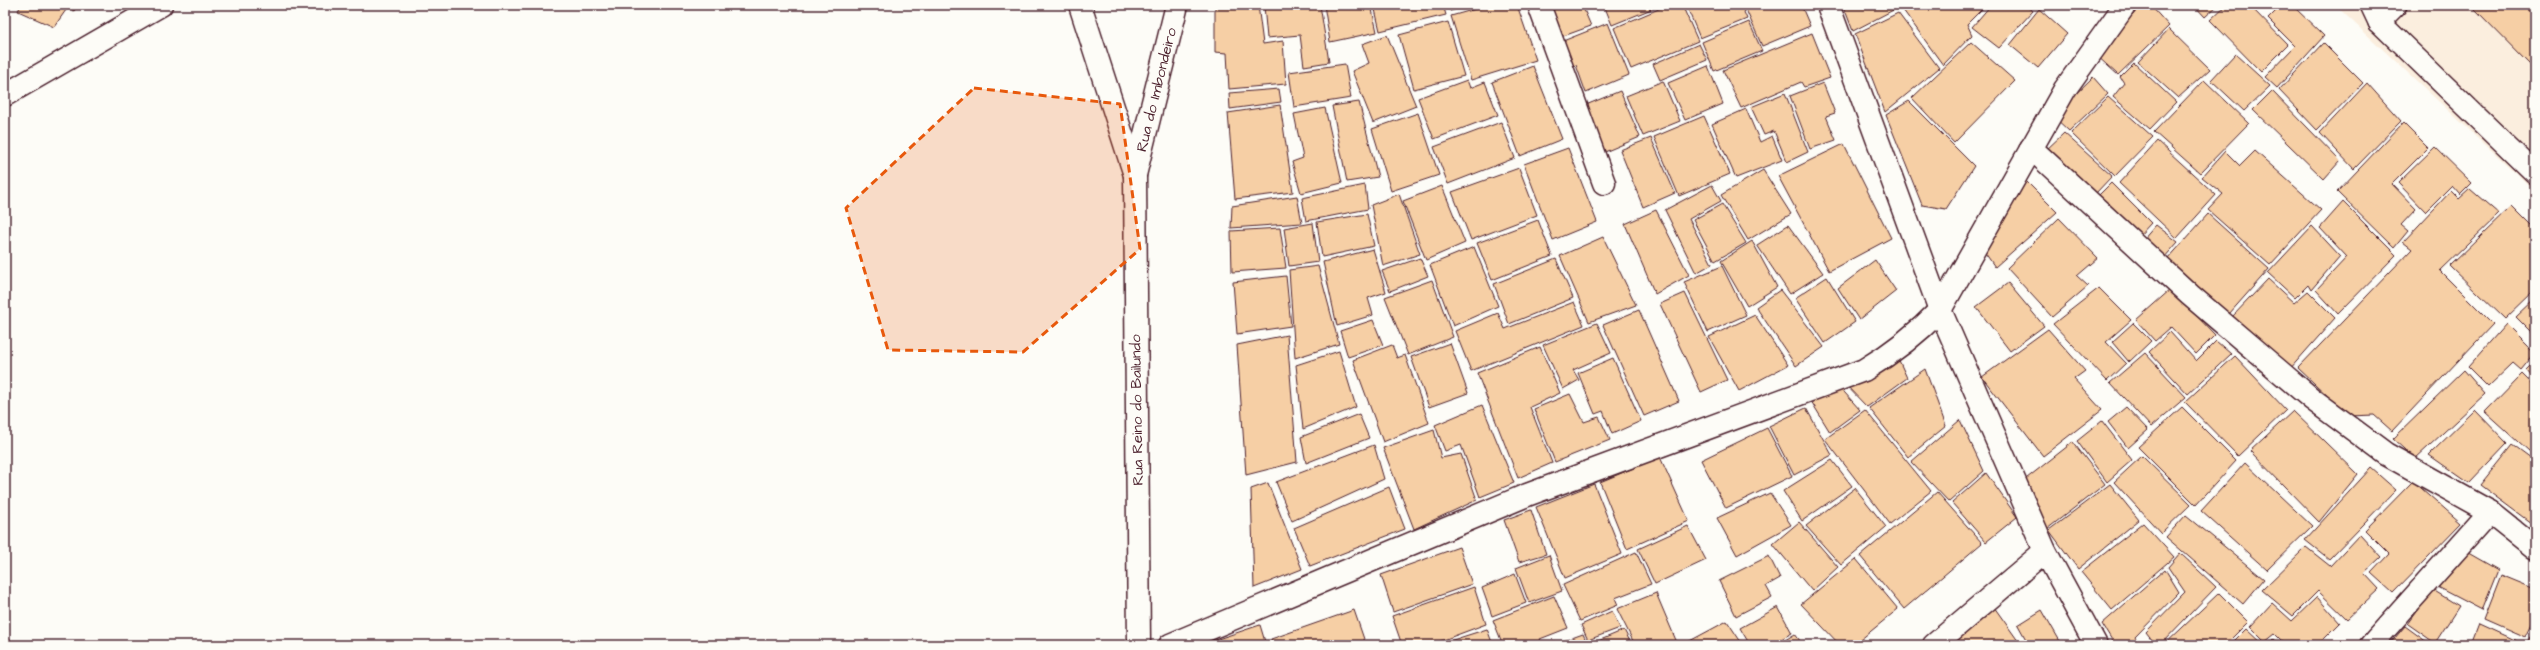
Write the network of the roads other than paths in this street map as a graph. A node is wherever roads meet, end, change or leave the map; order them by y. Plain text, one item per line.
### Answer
1 (161, 5) edge
2 (1080, 5) edge
3 (1177, 5) edge
4 (1539, 5) edge
5 (1828, 5) edge
6 (2125, 5) edge
7 (2396, 5) edge
8 (2375, 13) edge
9 (5, 95) edge
10 (2031, 148) junction
11 (2535, 173) edge
12 (1135, 175) junction
13 (1604, 183) dead end
14 (1940, 310) junction
15 (2490, 512) junction
16 (2535, 548) edge
17 (2045, 551) junction
18 (1139, 645) edge
19 (1170, 645) edge
20 (1934, 645) edge
21 (2096, 645) edge
22 (2371, 645) edge

1 - 9 street
2 - 12 street
3 - 12 street, Rua do Imbondeiro
4 - 13 street
5 - 14 street
6 - 10 street
7 - 8 lane
8 - 11 lane
10 - 14 street
10 - 15 street
12 - 18 street, Rua Reino do Bailundo
14 - 17 street
14 - 19 street
15 - 16 street
15 - 22 street
17 - 20 street
17 - 21 street

